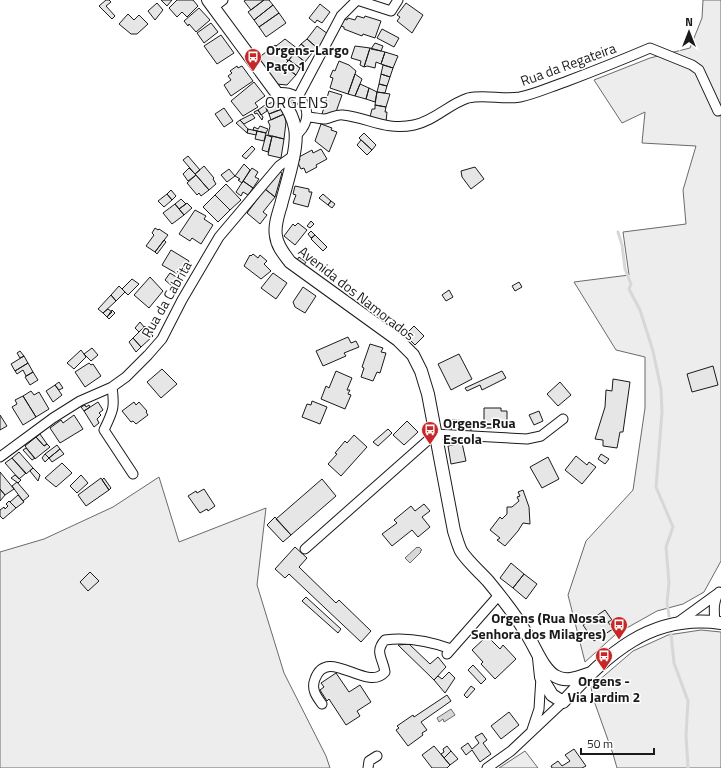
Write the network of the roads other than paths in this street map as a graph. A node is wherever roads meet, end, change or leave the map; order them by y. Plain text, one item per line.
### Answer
1 (357, 0) edge
2 (398, 0) edge
3 (215, 2) edge
4 (276, 93) junction
5 (298, 97) junction
6 (718, 111) dead end
7 (307, 117) junction
8 (295, 136) junction
9 (293, 156) junction
10 (112, 387) junction
11 (563, 419) dead end
12 (435, 434) junction
13 (0, 457) edge
14 (133, 474) dead end
15 (305, 549) dead end
16 (719, 592) edge
17 (499, 595) junction
18 (719, 619) edge
19 (677, 623) junction
20 (538, 656) junction
21 (591, 673) junction
22 (541, 677) junction
23 (557, 677) junction
24 (563, 702) junction
25 (322, 704) dead end
26 (531, 733) junction
27 (377, 756) dead end
28 (368, 768) edge
29 (487, 768) edge

1 - 2 street
1 - 5 street
3 - 4 street, Avenida dos Namorados
4 - 5 street
4 - 8 street, Avenida dos Namorados
5 - 7 street
6 - 7 street, Rua da Regateira
7 - 8 street
8 - 9 street, Avenida dos Namorados
9 - 10 street, Rua da Cabrita
9 - 12 street, Avenida dos Namorados
10 - 13 street, Rua da Cabrita
10 - 14 street
11 - 12 street
12 - 15 street
12 - 17 street, Avenida dos Namorados
16 - 18 street
16 - 19 street
17 - 20 street, Avenida dos Namorados
17 - 25 street
18 - 19 street
19 - 21 street
20 - 22 street
20 - 23 street
21 - 23 street
21 - 24 street
22 - 24 street
22 - 26 street
23 - 24 street
24 - 26 street
26 - 29 street
27 - 28 street

